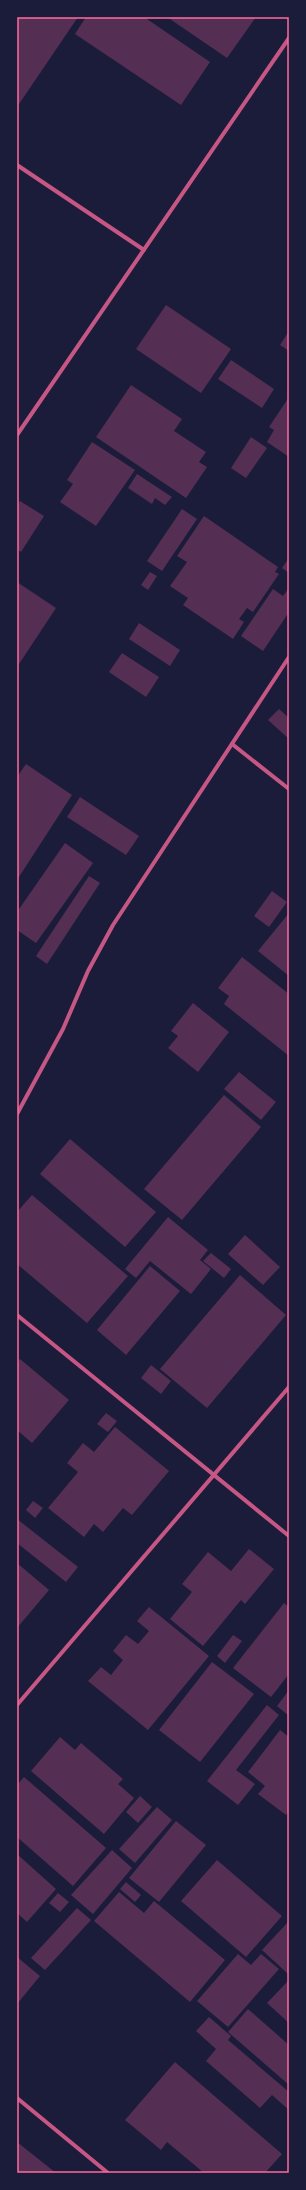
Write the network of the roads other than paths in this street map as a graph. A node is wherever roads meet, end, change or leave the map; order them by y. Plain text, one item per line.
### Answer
1 (289, 38) edge
2 (17, 165) edge
3 (144, 250) junction
4 (17, 435) edge
5 (289, 656) edge
6 (232, 744) junction
7 (289, 789) edge
8 (17, 1114) edge
9 (17, 1315) edge
10 (289, 1387) edge
11 (213, 1475) junction
12 (289, 1536) edge
13 (17, 1705) edge
14 (17, 2098) edge
15 (108, 2173) edge

1 - 3 street
2 - 3 street
3 - 4 street
5 - 6 street
6 - 7 street
6 - 8 street
9 - 11 street
10 - 11 street
11 - 12 street
11 - 13 street
14 - 15 street

